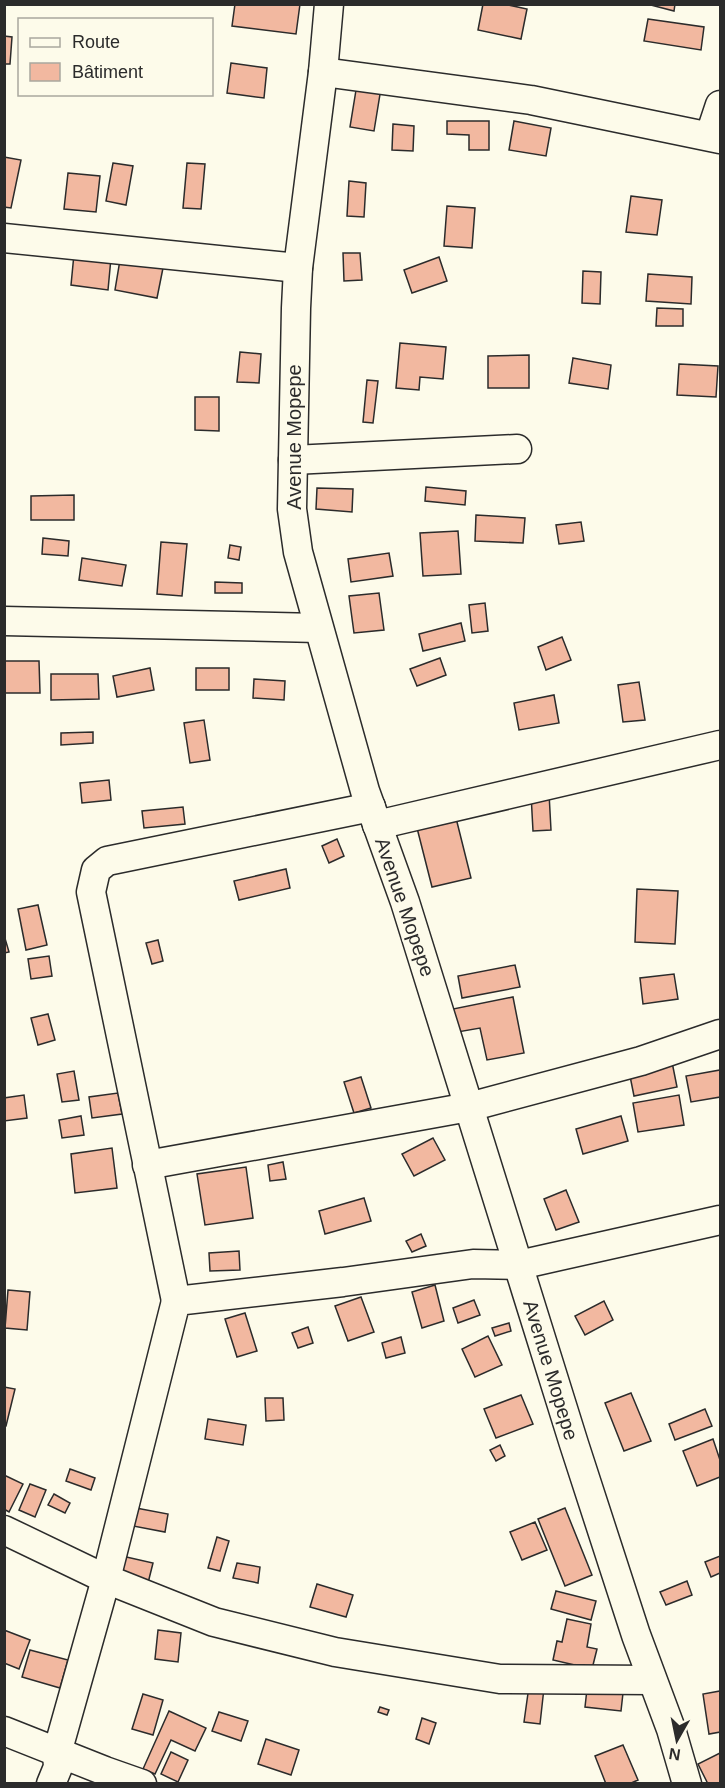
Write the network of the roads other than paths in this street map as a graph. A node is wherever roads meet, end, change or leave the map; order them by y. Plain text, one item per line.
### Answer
1 (329, 4) edge
2 (323, 72) junction
3 (720, 105) edge
4 (715, 137) edge
5 (4, 238) edge
6 (298, 268) junction
7 (517, 449) dead end
8 (293, 459) junction
9 (4, 621) edge
10 (318, 628) junction
11 (720, 745) edge
12 (374, 816) junction
13 (720, 1035) edge
14 (469, 1107) junction
15 (147, 1165) junction
16 (720, 1220) edge
17 (519, 1265) junction
18 (176, 1301) junction
19 (4, 1530) edge
20 (106, 1579) junction
21 (652, 1680) junction
22 (4, 1731) edge
23 (57, 1753) junction
24 (51, 1784) edge
25 (142, 1784) edge
26 (687, 1784) edge

1 - 2 street, Avenue Mopepe
2 - 4 street
2 - 6 street, Avenue Mopepe
3 - 4 street
5 - 6 street
6 - 8 street, Avenue Mopepe
7 - 8 street
8 - 10 street, Avenue Mopepe
9 - 10 street
10 - 12 street, Avenue Mopepe
11 - 12 street
12 - 14 street, Avenue Mopepe
12 - 15 street
13 - 14 street
14 - 15 street
14 - 17 street, Avenue Mopepe
15 - 18 street
16 - 17 street
17 - 18 street
17 - 21 street, Avenue Mopepe
18 - 20 street
19 - 20 street
20 - 21 street
20 - 23 street
21 - 26 street, Avenue Mopepe
22 - 23 street
23 - 24 street
23 - 25 street

